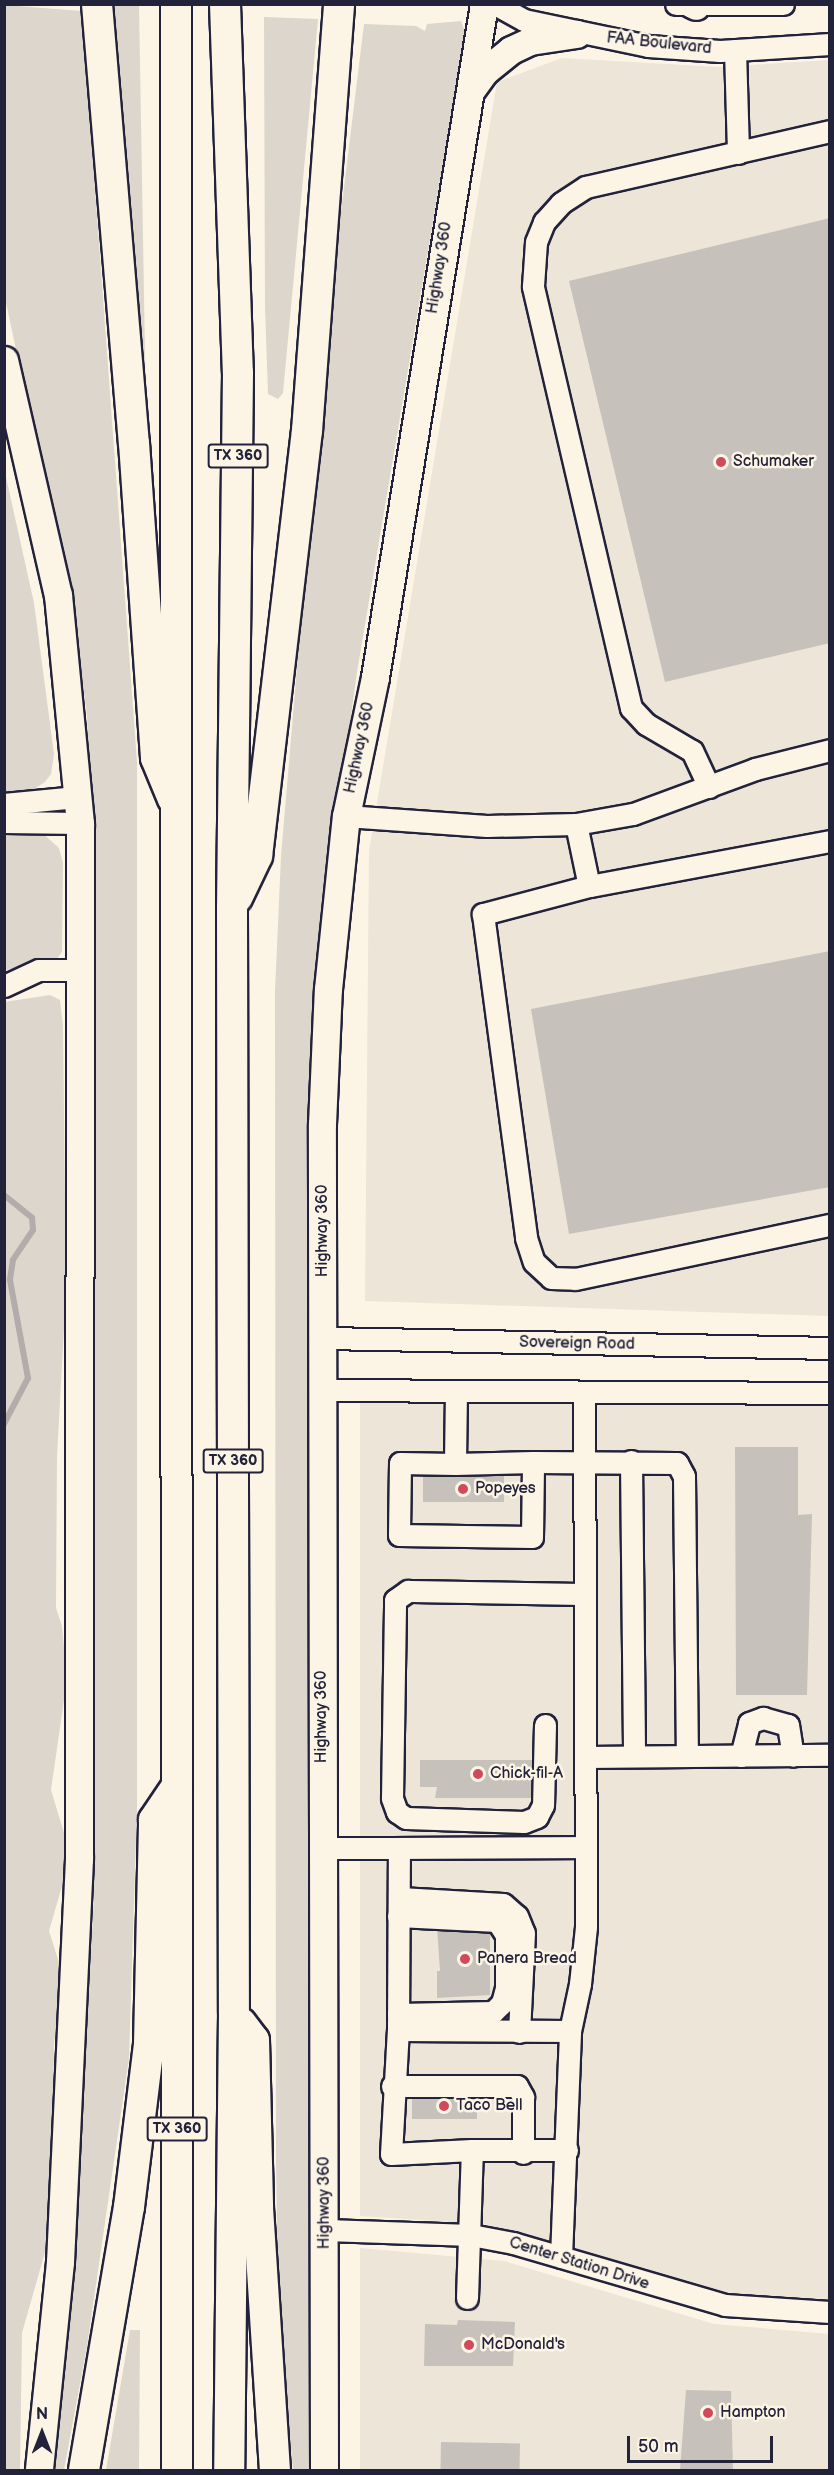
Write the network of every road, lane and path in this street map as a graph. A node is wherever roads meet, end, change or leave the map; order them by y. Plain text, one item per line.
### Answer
1 (97, 4) edge
2 (176, 4) edge
3 (225, 4) edge
4 (339, 4) edge
5 (484, 4) edge
6 (495, 4) edge
7 (783, 4) edge
8 (688, 5) edge
9 (576, 33) junction
10 (830, 44) edge
11 (735, 50) junction
12 (470, 91) junction
13 (830, 131) edge
14 (738, 153) junction
15 (4, 360) edge
16 (830, 750) edge
17 (710, 787) junction
18 (4, 804) edge
19 (79, 810) junction
20 (178, 813) junction
21 (346, 816) junction
22 (4, 822) edge
23 (576, 824) junction
24 (830, 841) edge
25 (590, 886) junction
26 (232, 908) junction
27 (82, 970) junction
28 (4, 986) edge
29 (830, 1225) edge
30 (325, 1338) junction
31 (830, 1348) edge
32 (325, 1390) junction
33 (456, 1391) junction
34 (584, 1392) junction
35 (830, 1393) edge
36 (631, 1461) junction
37 (533, 1462) junction
38 (584, 1463) junction
39 (455, 1464) junction
40 (585, 1594) junction
41 (545, 1725) dead end
42 (830, 1755) edge
43 (634, 1756) junction
44 (687, 1756) junction
45 (741, 1756) junction
46 (793, 1756) junction
47 (585, 1757) junction
48 (176, 1787) junction
49 (586, 1847) junction
50 (322, 1848) junction
51 (399, 1848) junction
52 (399, 1907) junction
53 (234, 2014) junction
54 (398, 2022) junction
55 (570, 2031) junction
56 (519, 2032) junction
57 (392, 2086) junction
58 (472, 2150) junction
59 (567, 2150) junction
60 (524, 2153) junction
61 (326, 2230) junction
62 (471, 2235) junction
63 (561, 2257) junction
64 (467, 2298) dead end
65 (830, 2312) edge
66 (39, 2470) edge
67 (84, 2470) edge
68 (177, 2470) edge
69 (229, 2470) edge
70 (275, 2470) edge
71 (324, 2470) edge

1 - 20 highway
2 - 20 highway, TX 360
3 - 26 highway, TX 360
4 - 26 highway
5 - 12 main road, Highway 360
6 - 9 street, FAA Boulevard
7 - 8 street
9 - 11 street, FAA Boulevard
9 - 12 main road
10 - 11 street, FAA Boulevard
11 - 14 street
12 - 21 main road, Highway 360
13 - 14 street
14 - 17 street
15 - 19 main road
16 - 17 street
17 - 23 street
18 - 19 street
19 - 22 street
19 - 27 main road
20 - 48 highway, TX 360
21 - 23 street
21 - 30 main road, Highway 360
23 - 25 street
24 - 25 street
25 - 29 street
26 - 53 highway, TX 360
27 - 28 street
27 - 66 main road
30 - 31 street, Sovereign Road
30 - 32 main road, Highway 360
32 - 33 street
32 - 50 main road, Highway 360
33 - 34 street
33 - 39 street
34 - 35 street
34 - 38 street
36 - 38 street
36 - 43 street
36 - 44 street
37 - 38 street
37 - 39 street
37 - 39 street
38 - 40 street
40 - 41 street
40 - 47 street
42 - 46 street
43 - 44 street
43 - 47 street
44 - 45 street
45 - 46 street
45 - 46 street
47 - 49 street
48 - 67 highway
48 - 68 highway, TX 360
49 - 51 street
49 - 55 street
50 - 51 street
50 - 61 main road, Highway 360
51 - 52 street
52 - 54 street
52 - 54 street
52 - 56 street
53 - 69 highway, TX 360
53 - 70 highway
54 - 56 street
54 - 57 street
55 - 56 street
55 - 59 street
57 - 58 street
57 - 60 street
58 - 60 street
58 - 62 street
59 - 60 street
59 - 63 street
61 - 62 street, Center Station Drive
61 - 71 main road, Highway 360
62 - 63 street, Center Station Drive
62 - 64 street
63 - 65 street, Center Station Drive

